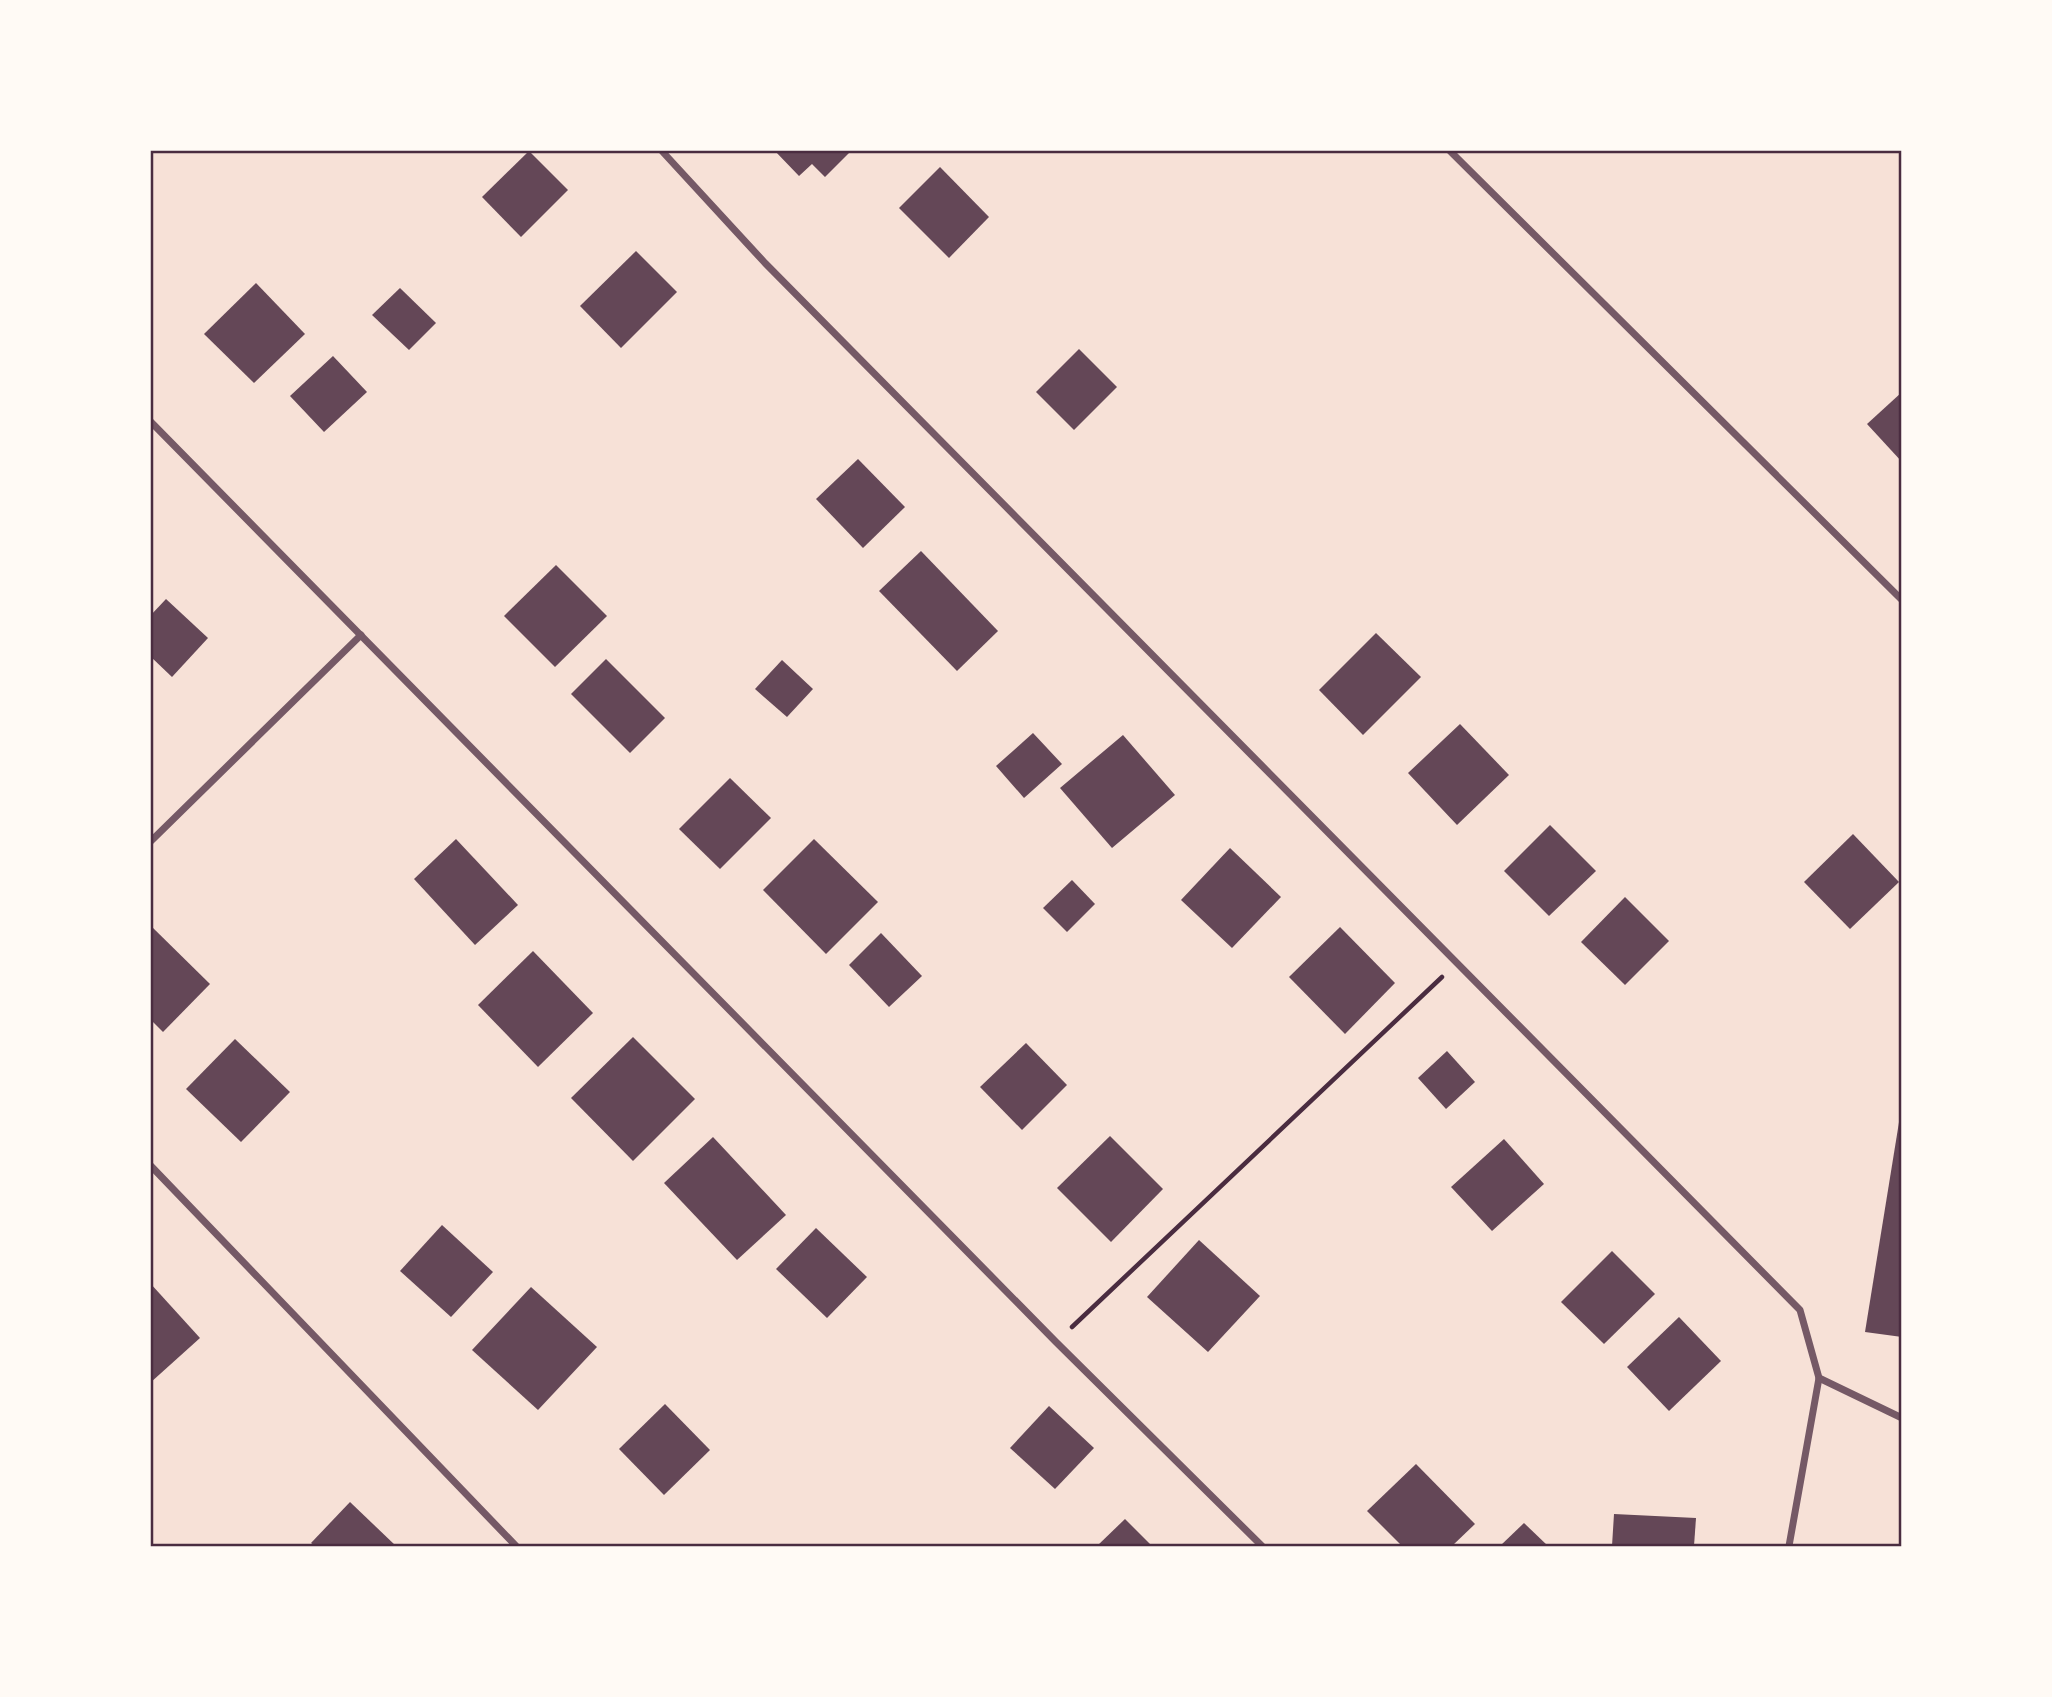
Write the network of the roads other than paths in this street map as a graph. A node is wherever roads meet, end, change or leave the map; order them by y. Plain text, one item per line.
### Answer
1 (661, 150) edge
2 (1449, 150) edge
3 (150, 421) edge
4 (1902, 600) edge
5 (361, 635) junction
6 (150, 842) edge
7 (150, 1165) edge
8 (1819, 1378) junction
9 (1902, 1418) edge
10 (516, 1546) edge
11 (1262, 1546) edge
12 (1789, 1546) edge

1 - 8 street
2 - 4 street
3 - 5 street
5 - 6 street
5 - 11 street
7 - 10 street
8 - 9 street
8 - 12 street

